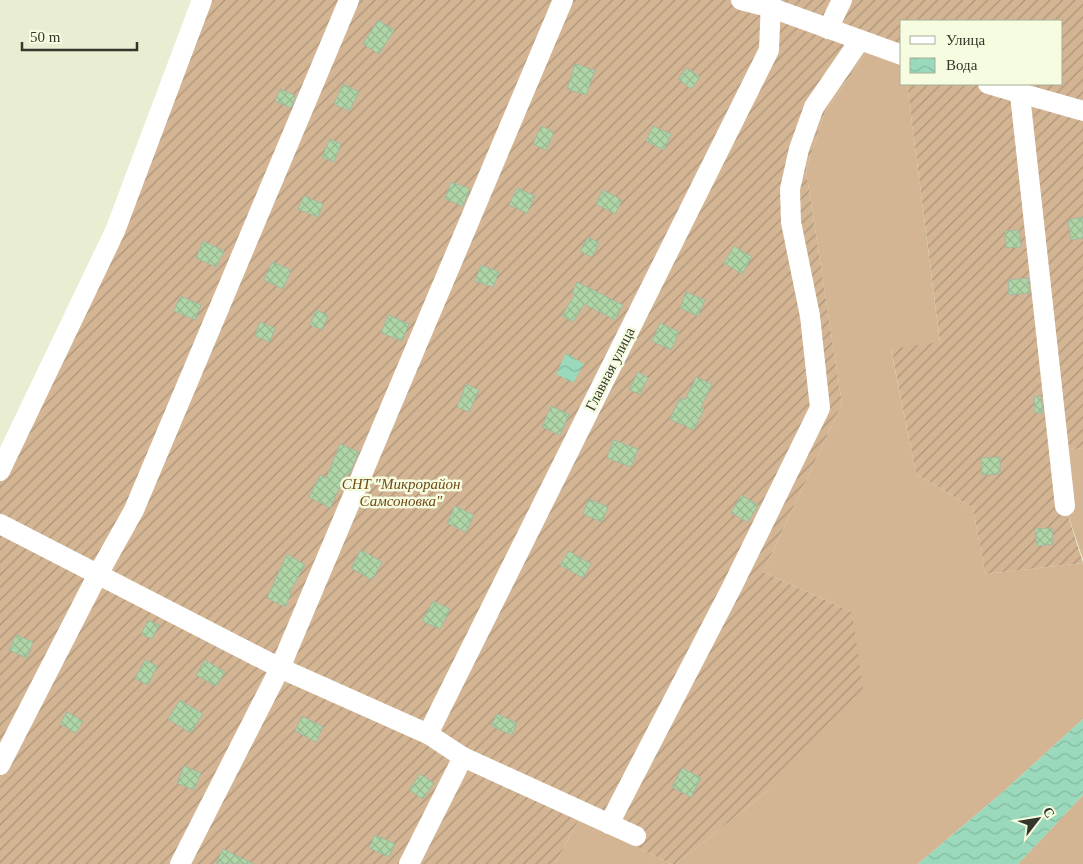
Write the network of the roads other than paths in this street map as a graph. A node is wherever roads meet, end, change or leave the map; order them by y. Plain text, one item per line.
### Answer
1 (202, 0) edge
2 (349, 0) edge
3 (563, 0) edge
4 (741, 0) edge
5 (842, 0) edge
6 (771, 4) edge
7 (828, 29) junction
8 (860, 40) junction
9 (900, 53) edge
10 (991, 85) edge
11 (1020, 95) junction
12 (1083, 111) edge
13 (0, 471) edge
14 (1065, 506) dead end
15 (0, 524) edge
16 (97, 576) junction
17 (280, 668) junction
18 (428, 734) junction
19 (463, 756) junction
20 (0, 766) edge
21 (609, 824) junction
22 (636, 836) dead end
23 (180, 864) edge
24 (409, 864) edge

1 - 13 street
2 - 16 street
3 - 17 street
4 - 6 street
5 - 7 street
6 - 7 street
6 - 18 street, Главная улица
7 - 8 street
8 - 9 street
8 - 21 street
10 - 11 street
11 - 12 street
11 - 14 street
15 - 16 street
16 - 17 street
16 - 20 street
17 - 18 street
17 - 23 street
18 - 19 street
19 - 21 street
19 - 24 street
21 - 22 street

